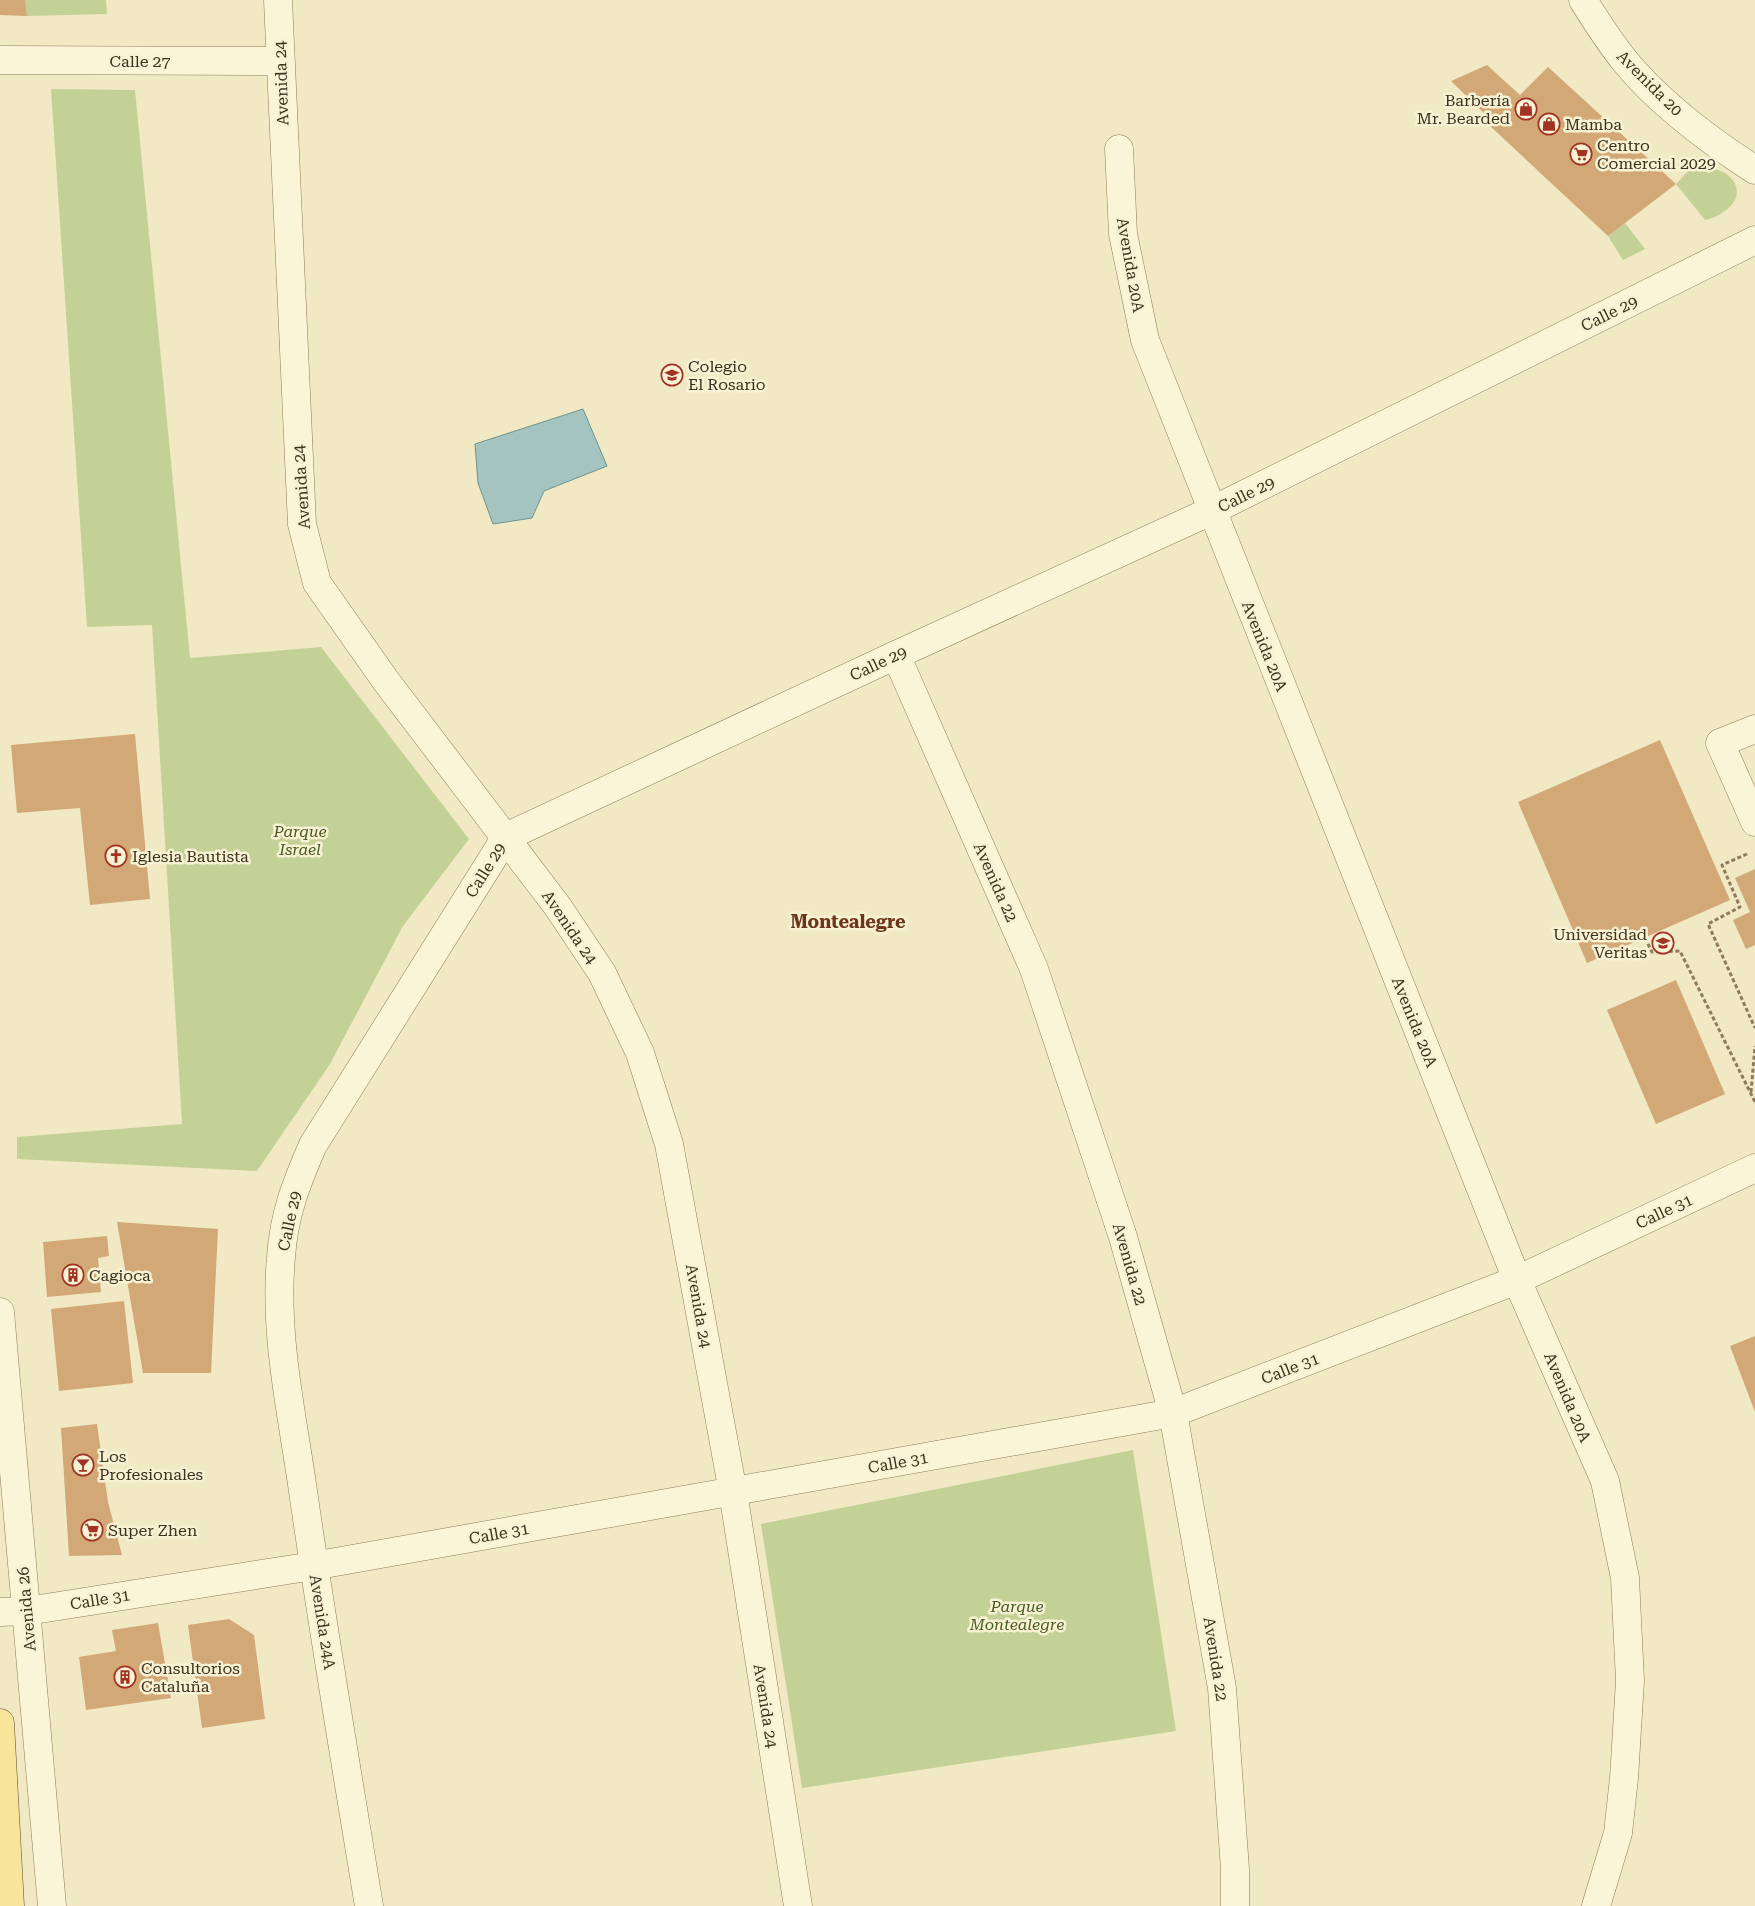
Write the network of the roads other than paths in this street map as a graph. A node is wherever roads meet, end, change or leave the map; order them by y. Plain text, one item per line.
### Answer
1 (278, 0) edge
2 (1583, 0) edge
3 (0, 60) edge
4 (279, 61) junction
5 (1119, 149) dead end
6 (1755, 170) edge
7 (1755, 240) edge
8 (1211, 511) junction
9 (896, 655) junction
10 (1755, 729) edge
11 (1755, 822) edge
12 (506, 837) junction
13 (1755, 1168) edge
14 (1517, 1280) junction
15 (0, 1312) edge
16 (281, 1338) joint
17 (1173, 1413) junction
18 (733, 1492) junction
19 (313, 1566) junction
20 (27, 1611) junction
21 (0, 1612) edge
22 (0, 1723) edge
23 (10, 1906) edge
24 (52, 1906) edge
25 (369, 1906) edge
26 (798, 1906) edge
27 (1235, 1906) edge
28 (1596, 1906) edge

1 - 4 street, Avenida 24
2 - 6 street, Avenida 20
3 - 4 street, Calle 27
4 - 12 street, Avenida 24
5 - 8 street, Avenida 20A
7 - 8 street, Calle 29
8 - 9 street, Calle 29
8 - 14 street, Avenida 20A
9 - 12 street, Calle 29
9 - 17 street, Avenida 22
10 - 11 street
12 - 16 street, Calle 29
12 - 18 street, Avenida 24
13 - 14 street, Calle 31
14 - 17 street, Calle 31
14 - 28 street, Avenida 20A
15 - 20 street, Avenida 26
16 - 19 street, Avenida 24A
17 - 18 street, Calle 31
17 - 27 street, Avenida 22
18 - 19 street, Calle 31
18 - 26 street, Avenida 24
19 - 20 street, Calle 31
19 - 25 street, Avenida 24A
20 - 21 street, Calle 31
20 - 24 street, Avenida 26
22 - 23 main road

